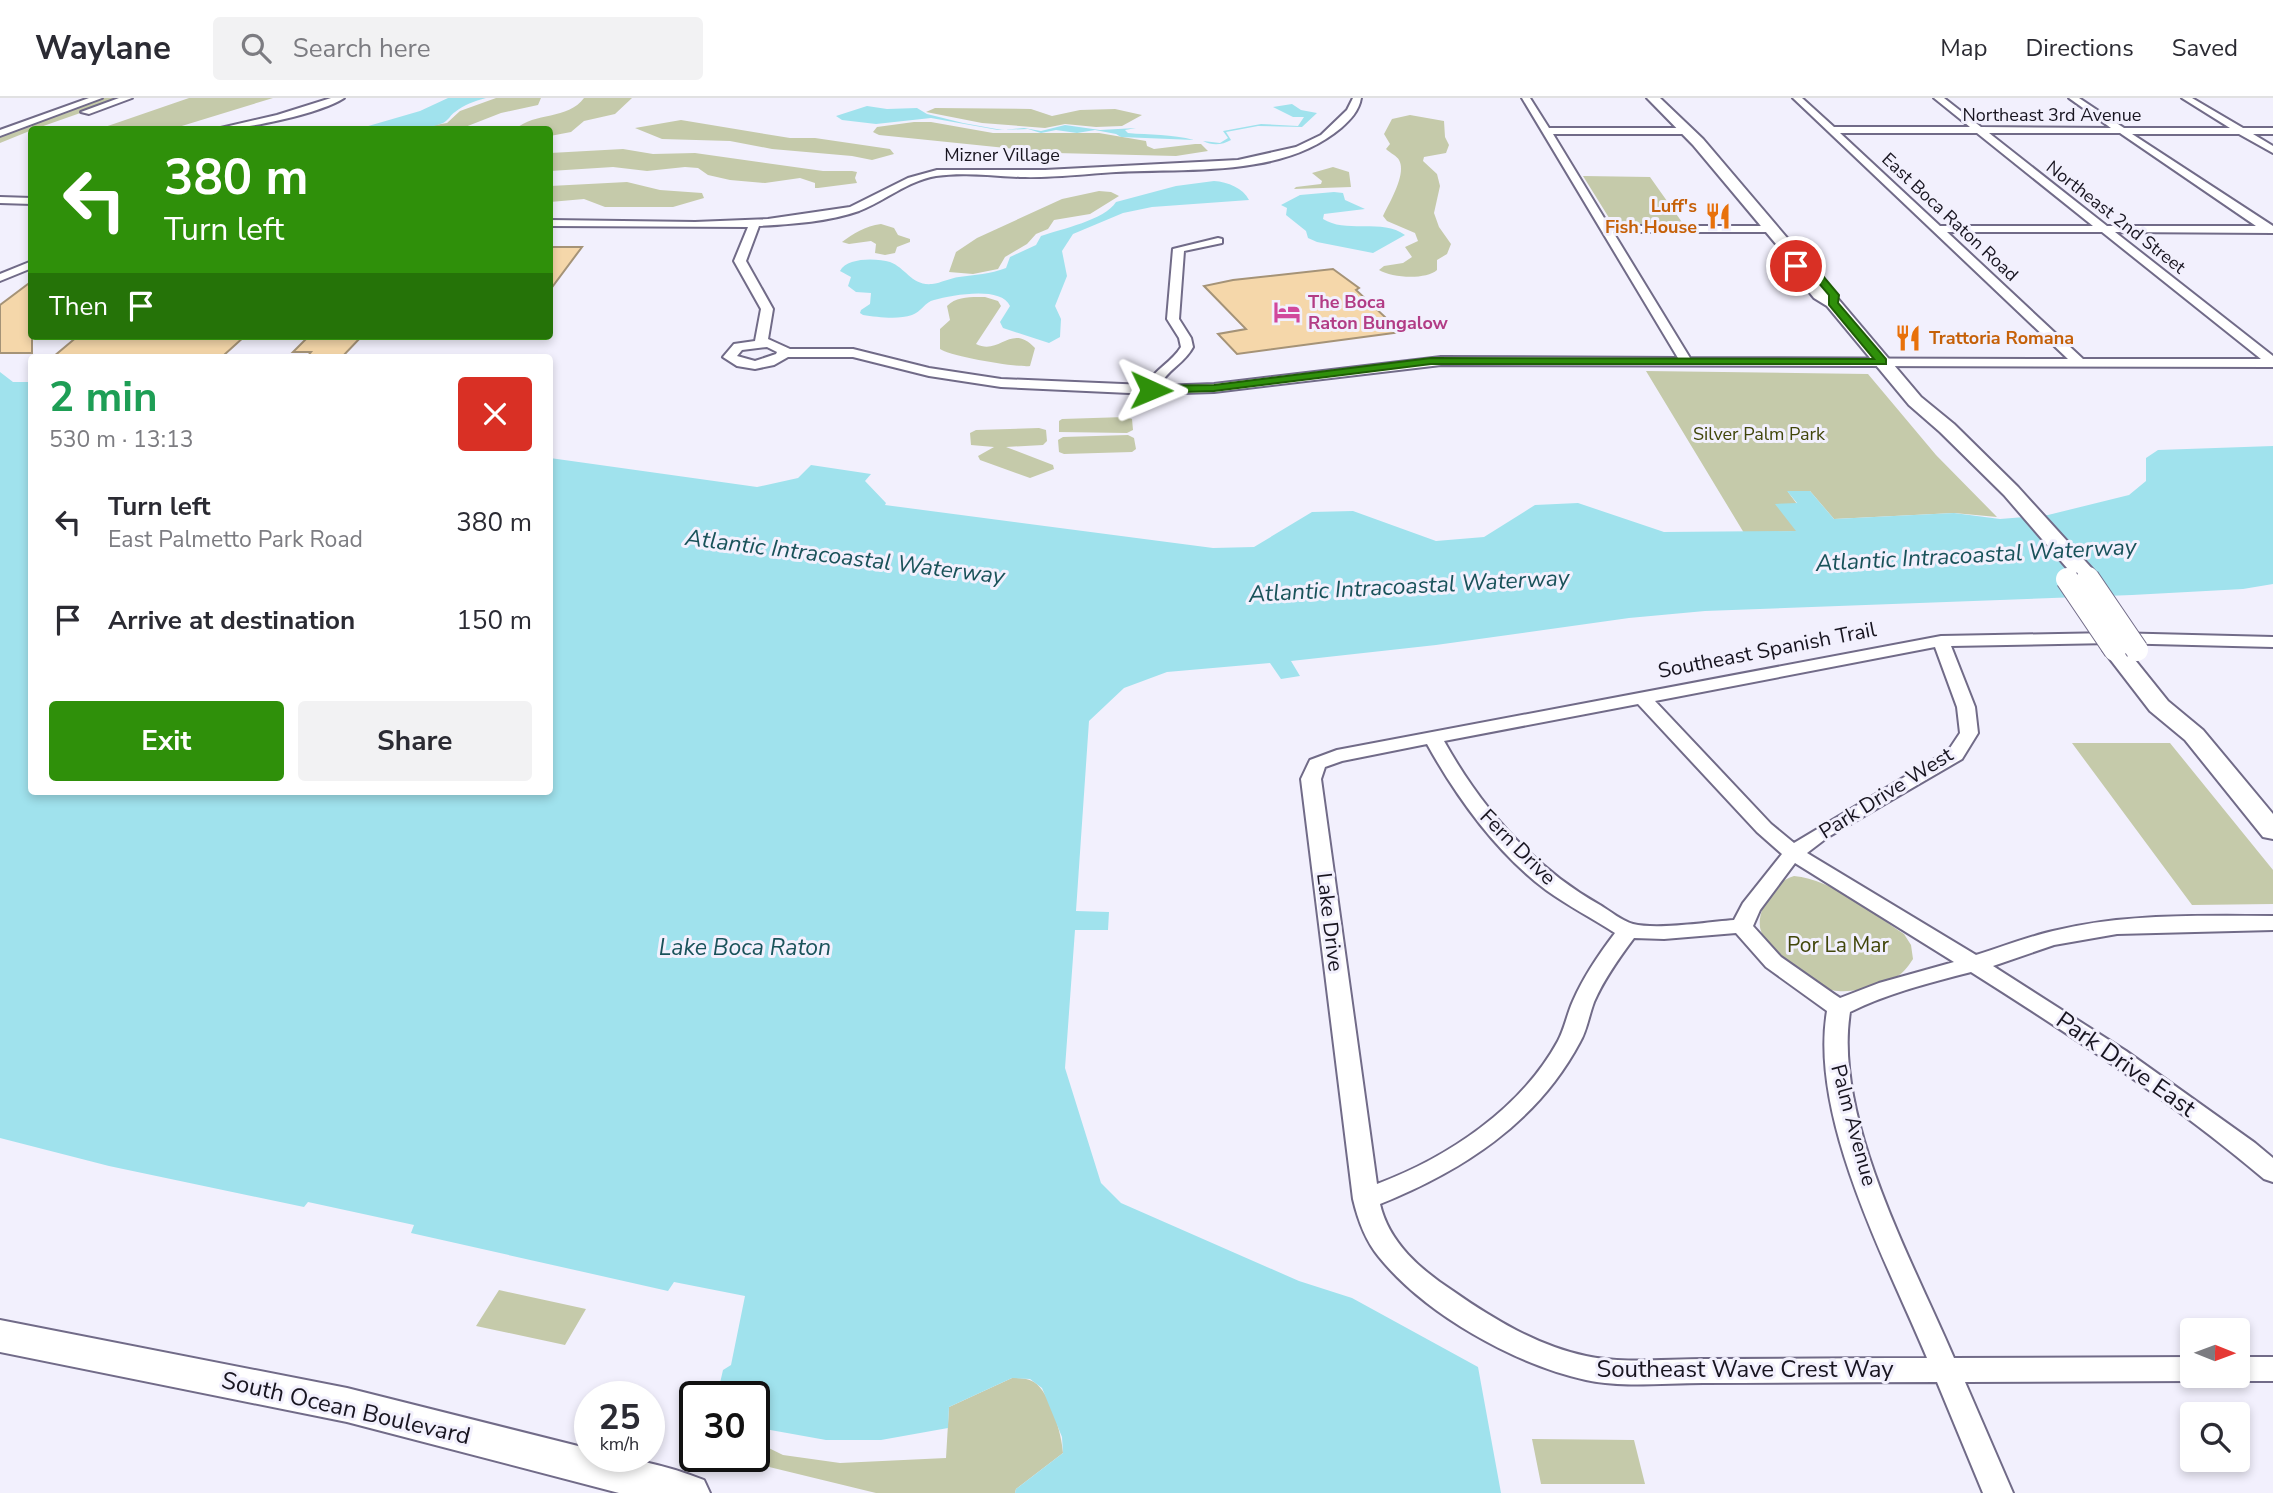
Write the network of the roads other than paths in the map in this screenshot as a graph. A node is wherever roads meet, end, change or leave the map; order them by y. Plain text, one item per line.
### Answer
1 (98, 98) edge
2 (128, 98) edge
3 (340, 98) edge
4 (1357, 98) edge
5 (1526, 98) edge
6 (1653, 98) edge
7 (1666, 98) edge
8 (1797, 98) edge
9 (1938, 98) edge
10 (2073, 98) edge
11 (2186, 98) edge
12 (50, 126) edge
13 (235, 126) edge
14 (1832, 130) junction
15 (1978, 130) junction
16 (1547, 131) junction
17 (1689, 131) junction
18 (2122, 131) junction
19 (2241, 131) junction
20 (2273, 131) edge
21 (0, 133) edge
22 (28, 134) edge
23 (12, 140) dead end
24 (2273, 150) edge
25 (0, 200) edge
26 (28, 201) edge
27 (553, 223) edge
28 (754, 225) junction
29 (1606, 229) junction
30 (1771, 229) junction
31 (1937, 229) junction
32 (2102, 229) junction
33 (2272, 230) edge
34 (1219, 241) dead end
35 (28, 266) edge
36 (0, 278) edge
37 (761, 343) junction
38 (784, 353) junction
39 (1686, 361) junction
40 (1882, 362) junction
41 (2079, 362) junction
42 (2273, 363) edge
43 (1151, 390) junction
44 (1941, 641) junction
45 (2273, 642) edge
46 (2121, 646) junction
47 (1642, 698) junction
48 (1433, 738) junction
49 (2273, 831) edge
50 (1793, 853) junction
51 (2273, 923) edge
52 (1742, 926) junction
53 (1628, 931) junction
54 (1973, 964) junction
55 (1839, 1008) junction
56 (2273, 1172) edge
57 (1366, 1199) junction
58 (0, 1336) edge
59 (2180, 1369) edge
60 (2250, 1369) edge
61 (2273, 1369) edge
62 (1946, 1370) junction
63 (690, 1493) edge
64 (1998, 1493) edge

1 - 21 street
2 - 12 street
3 - 13 street
4 - 28 street, Mizner Village
5 - 16 street
6 - 17 main road
7 - 17 main road
8 - 14 street, East Boca Raton Road
9 - 15 street, Northeast 2nd Street
10 - 18 street
11 - 19 street
14 - 15 street, Northeast 3rd Avenue
14 - 31 street, East Boca Raton Road
15 - 18 street, Northeast 3rd Avenue
15 - 32 street, Northeast 2nd Street
16 - 17 street
16 - 29 street
17 - 30 main road
18 - 19 street, Northeast 3rd Avenue
18 - 33 street
19 - 20 street, Northeast 3rd Avenue
19 - 24 street
22 - 23 street
25 - 26 street
27 - 28 street, Mizner Village
28 - 37 street
29 - 30 street
29 - 39 street
30 - 40 main road
31 - 32 street
31 - 41 street, East Boca Raton Road
32 - 33 street
32 - 42 street, Northeast 2nd Street
34 - 43 street
35 - 36 street
37 - 38 street
37 - 38 street
38 - 43 street
39 - 40 street
39 - 43 street
40 - 41 street
40 - 46 main road, bridge
41 - 42 street
44 - 46 street, Southeast Spanish Trail
44 - 47 street, Southeast Spanish Trail
44 - 50 street, Park Drive West
45 - 46 street, Southeast Spanish Trail
46 - 49 main road
47 - 48 street, Southeast Spanish Trail
47 - 50 street
48 - 53 street, Fern Drive
48 - 57 street, Lake Drive
50 - 52 street, Park Drive West
50 - 54 street
51 - 54 street
52 - 53 street
52 - 55 street
53 - 57 street
54 - 55 street
54 - 56 street, Park Drive East
55 - 62 street, Palm Avenue
57 - 62 street, Southeast Wave Crest Way
58 - 63 main road, South Ocean Boulevard
59 - 62 street, Southeast Wave Crest Way
60 - 61 street
62 - 64 street, Palm Avenue

